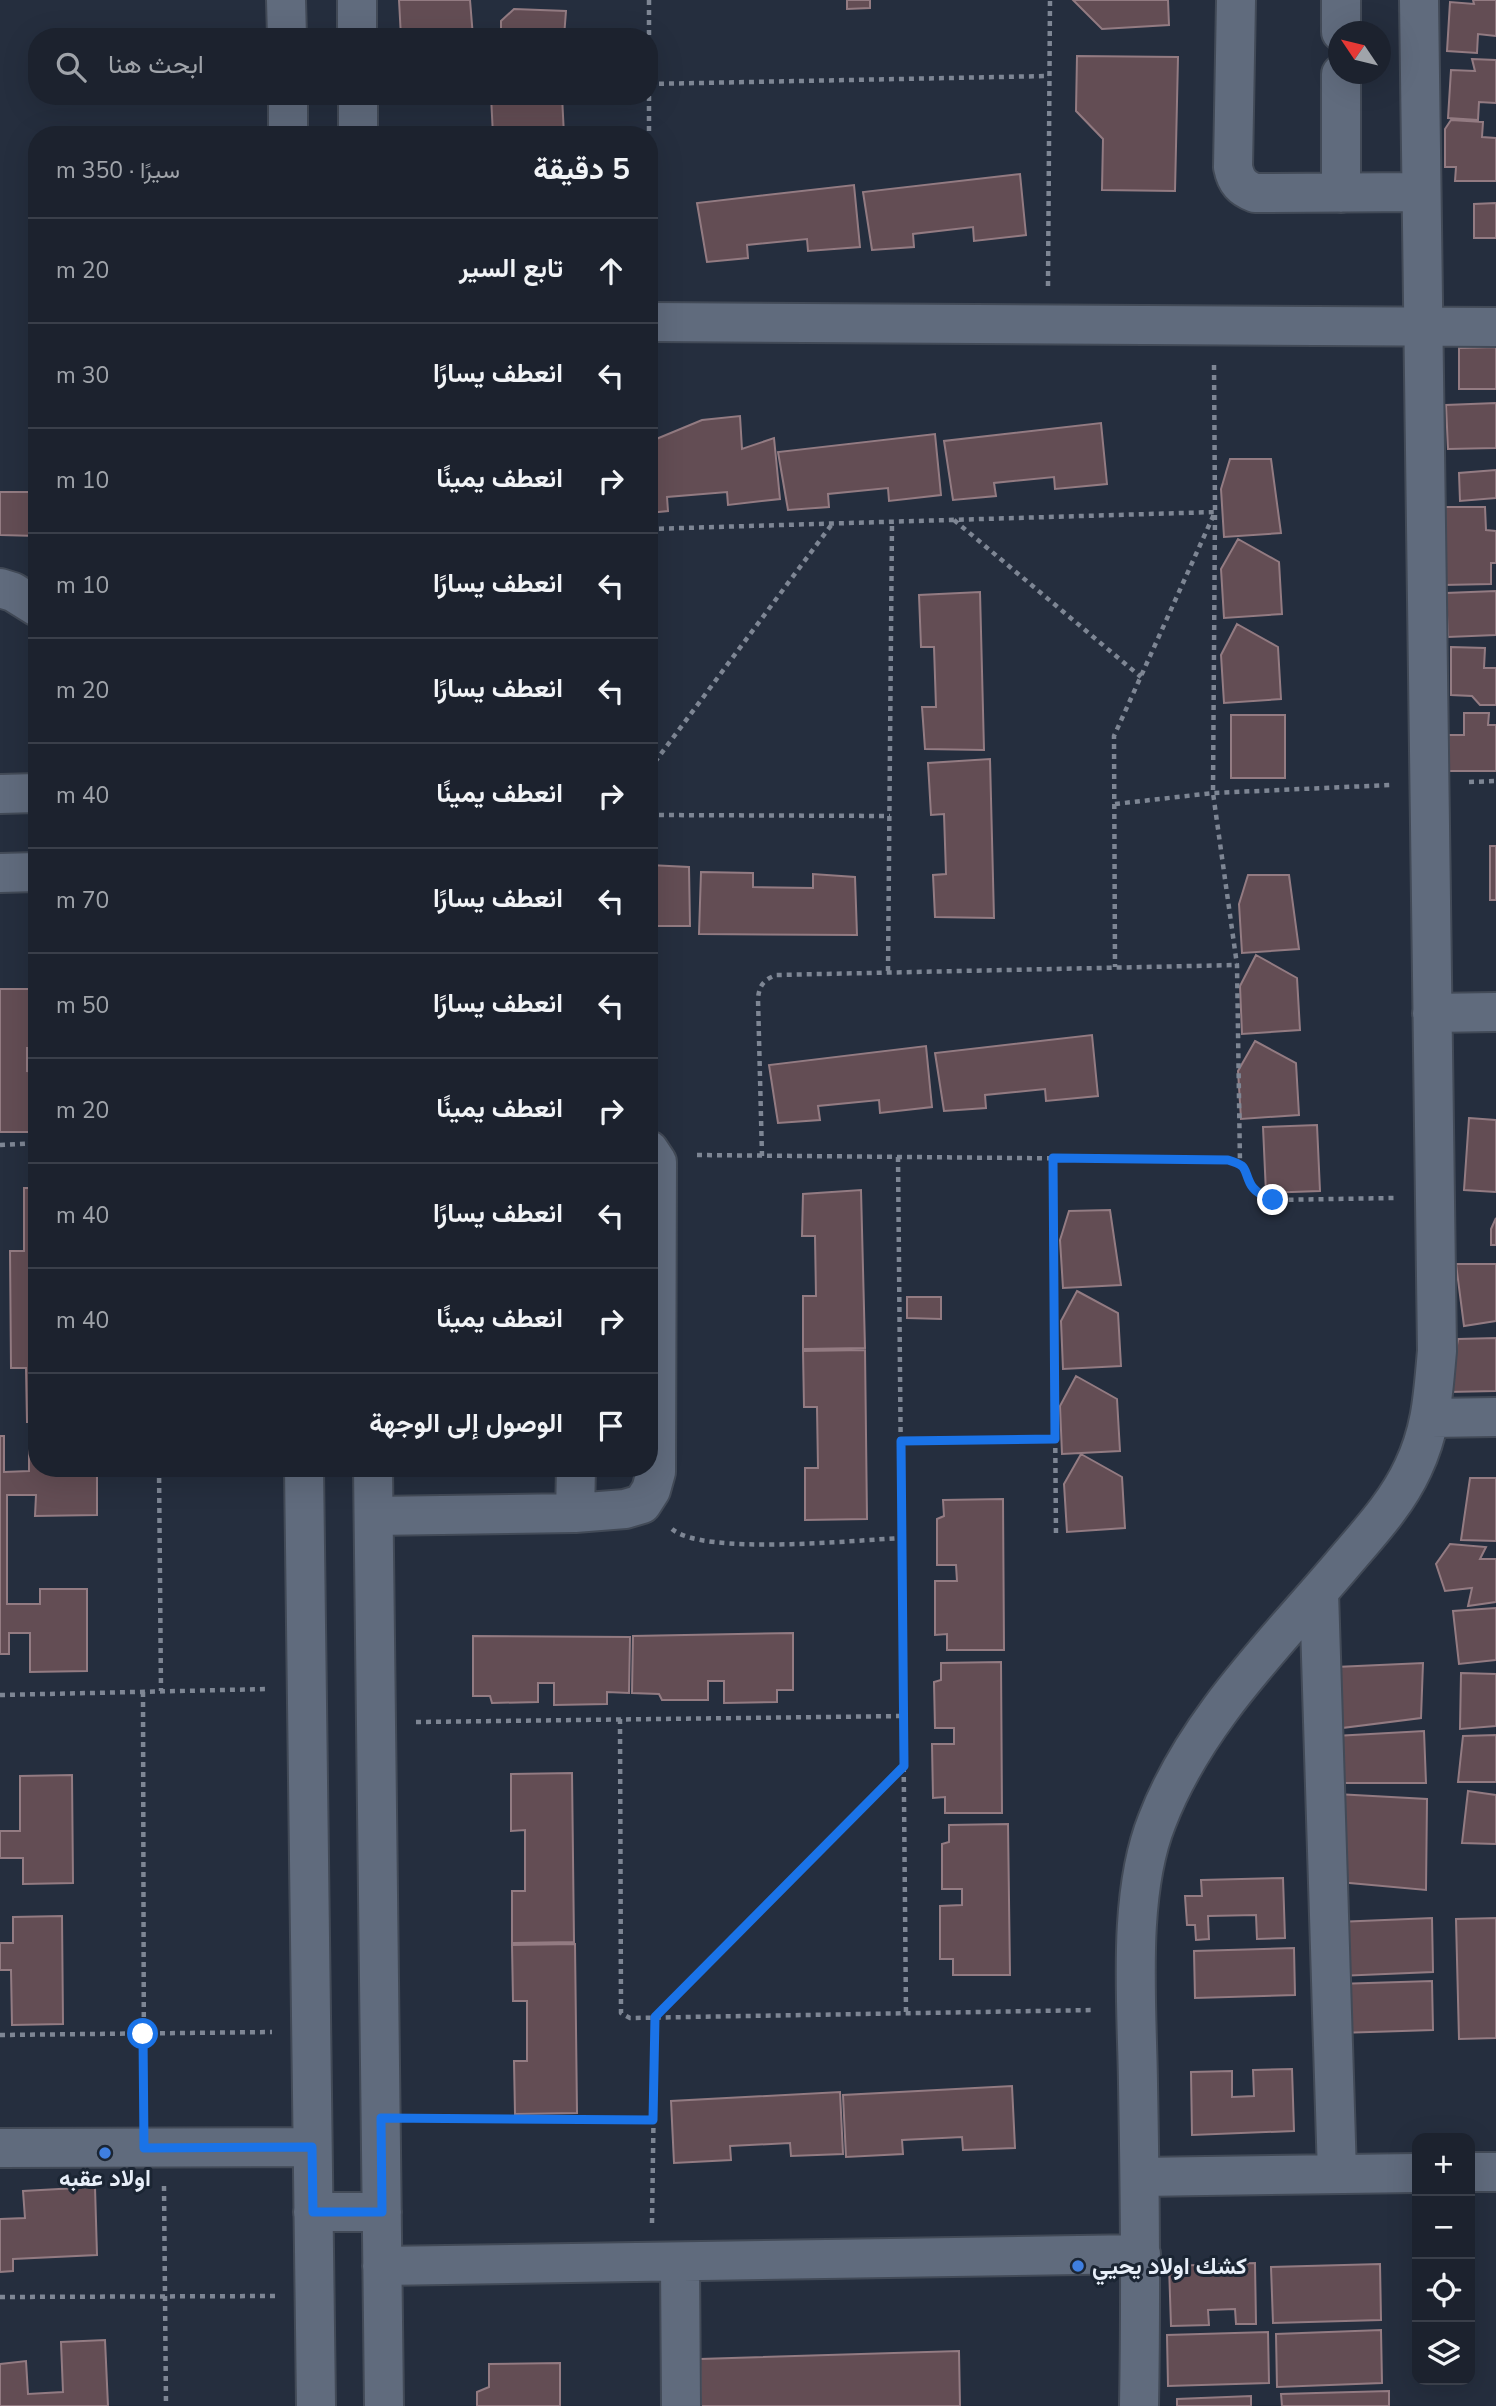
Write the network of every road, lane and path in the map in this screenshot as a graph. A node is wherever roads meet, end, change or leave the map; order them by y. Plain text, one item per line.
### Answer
1 (286, 0) edge
2 (357, 0) edge
3 (649, 0) edge
4 (1050, 0) edge
5 (1236, 0) edge
6 (1341, 0) edge
7 (1419, 0) edge
8 (1341, 21) edge
9 (287, 28) edge
10 (357, 28) edge
11 (649, 28) edge
12 (1049, 76) junction
13 (658, 84) edge
14 (1341, 84) edge
15 (288, 105) edge
16 (358, 105) edge
17 (649, 105) edge
18 (288, 126) edge
19 (358, 126) edge
20 (649, 126) edge
21 (1420, 192) junction
22 (1341, 193) junction
23 (658, 322) edge
24 (1048, 325) junction
25 (1213, 327) junction
26 (1496, 327) edge
27 (1422, 328) junction
28 (1215, 513) junction
29 (953, 520) junction
30 (891, 522) junction
31 (832, 524) junction
32 (658, 529) edge
33 (0, 588) edge
34 (28, 601) edge
35 (1141, 677) junction
36 (658, 758) edge
37 (1429, 784) junction
38 (28, 793) edge
39 (1213, 793) junction
40 (0, 794) edge
41 (1115, 804) junction
42 (658, 815) edge
43 (890, 816) junction
44 (28, 872) edge
45 (0, 873) edge
46 (1237, 965) junction
47 (1115, 967) junction
48 (888, 971) junction
49 (1496, 1012) edge
50 (1432, 1013) junction
51 (28, 1143) edge
52 (0, 1145) edge
53 (658, 1152) edge
54 (762, 1156) junction
55 (898, 1157) junction
56 (1053, 1158) junction
57 (1240, 1164) junction
58 (1435, 1198) junction
59 (1496, 1417) edge
60 (1431, 1418) junction
61 (1055, 1439) junction
62 (901, 1441) junction
63 (159, 1477) edge
64 (304, 1477) edge
65 (373, 1477) edge
66 (576, 1477) edge
67 (655, 1477) edge
68 (642, 1504) junction
69 (575, 1513) junction
70 (374, 1516) junction
71 (1056, 1536) dead end
72 (902, 1538) junction
73 (1319, 1592) junction
74 (307, 1688) junction
75 (161, 1691) junction
76 (143, 1692) junction
77 (0, 1695) edge
78 (904, 1716) junction
79 (620, 1720) junction
80 (376, 1723) junction
81 (904, 1766) junction
82 (1137, 2010) junction
83 (906, 2013) junction
84 (655, 2017) junction
85 (311, 2032) junction
86 (143, 2034) junction
87 (0, 2035) edge
88 (381, 2118) junction
89 (653, 2120) junction
90 (312, 2147) junction
91 (0, 2148) edge
92 (154, 2148) junction
93 (1475, 2172) edge
94 (1496, 2172) edge
95 (1412, 2173) edge
96 (1337, 2174) junction
97 (1140, 2177) junction
98 (313, 2212) junction
99 (382, 2212) junction
100 (1142, 2254) junction
101 (666, 2262) junction
102 (382, 2266) junction
103 (315, 2296) junction
104 (0, 2297) edge
105 (165, 2297) junction
106 (166, 2406) edge
107 (316, 2406) edge
108 (384, 2406) edge
109 (681, 2406) edge
110 (1139, 2406) edge

1 - 9 street
2 - 10 street
3 - 11 path
4 - 12 path
5 - 22 street
6 - 8 street
7 - 21 street
12 - 13 path
12 - 24 path
14 - 22 street
15 - 18 street
16 - 19 street
17 - 20 path
21 - 22 street
21 - 27 street
23 - 24 street
24 - 25 street
25 - 27 street
25 - 28 path
26 - 27 street
27 - 37 street
28 - 29 path
28 - 35 path
28 - 39 path
29 - 30 path
29 - 35 path
30 - 31 path
30 - 43 path
31 - 32 path
31 - 36 path
33 - 34 street
35 - 41 path
37 - 39 path
37 - 50 street
38 - 40 street
39 - 41 path
39 - 46 path
41 - 47 path
42 - 43 path
43 - 48 path
44 - 45 street
46 - 47 path
46 - 57 path
47 - 48 path
48 - 54 path
49 - 50 street
50 - 58 street
51 - 52 path
53 - 54 path
54 - 55 path
55 - 56 path
55 - 62 path
56 - 57 path
56 - 61 path
57 - 58 path
58 - 60 street
59 - 60 street
60 - 73 street
61 - 62 path
61 - 71 path
62 - 72 path
63 - 75 path
64 - 74 street
65 - 70 street
66 - 69 street
67 - 68 street
68 - 69 street
68 - 72 path
69 - 70 street
70 - 80 street
72 - 78 path
73 - 82 street
73 - 96 street
74 - 75 path
74 - 85 street
75 - 76 path
76 - 77 path
76 - 86 path
78 - 79 path
78 - 81 path
79 - 80 path
79 - 84 path
80 - 88 street
81 - 83 path
81 - 84 path
82 - 83 path
82 - 97 street
83 - 84 path
84 - 89 path
85 - 86 path
85 - 90 street
86 - 87 path
86 - 92 path
88 - 89 path
88 - 99 street
89 - 101 path
90 - 92 street
90 - 98 street
91 - 92 street
92 - 105 path
93 - 94 street
95 - 96 street
96 - 97 street
97 - 100 street
98 - 99 street
98 - 103 street
99 - 102 street
100 - 101 street
100 - 110 street
101 - 102 street
101 - 109 street
102 - 108 street
103 - 105 path
103 - 107 street
104 - 105 path
105 - 106 path

